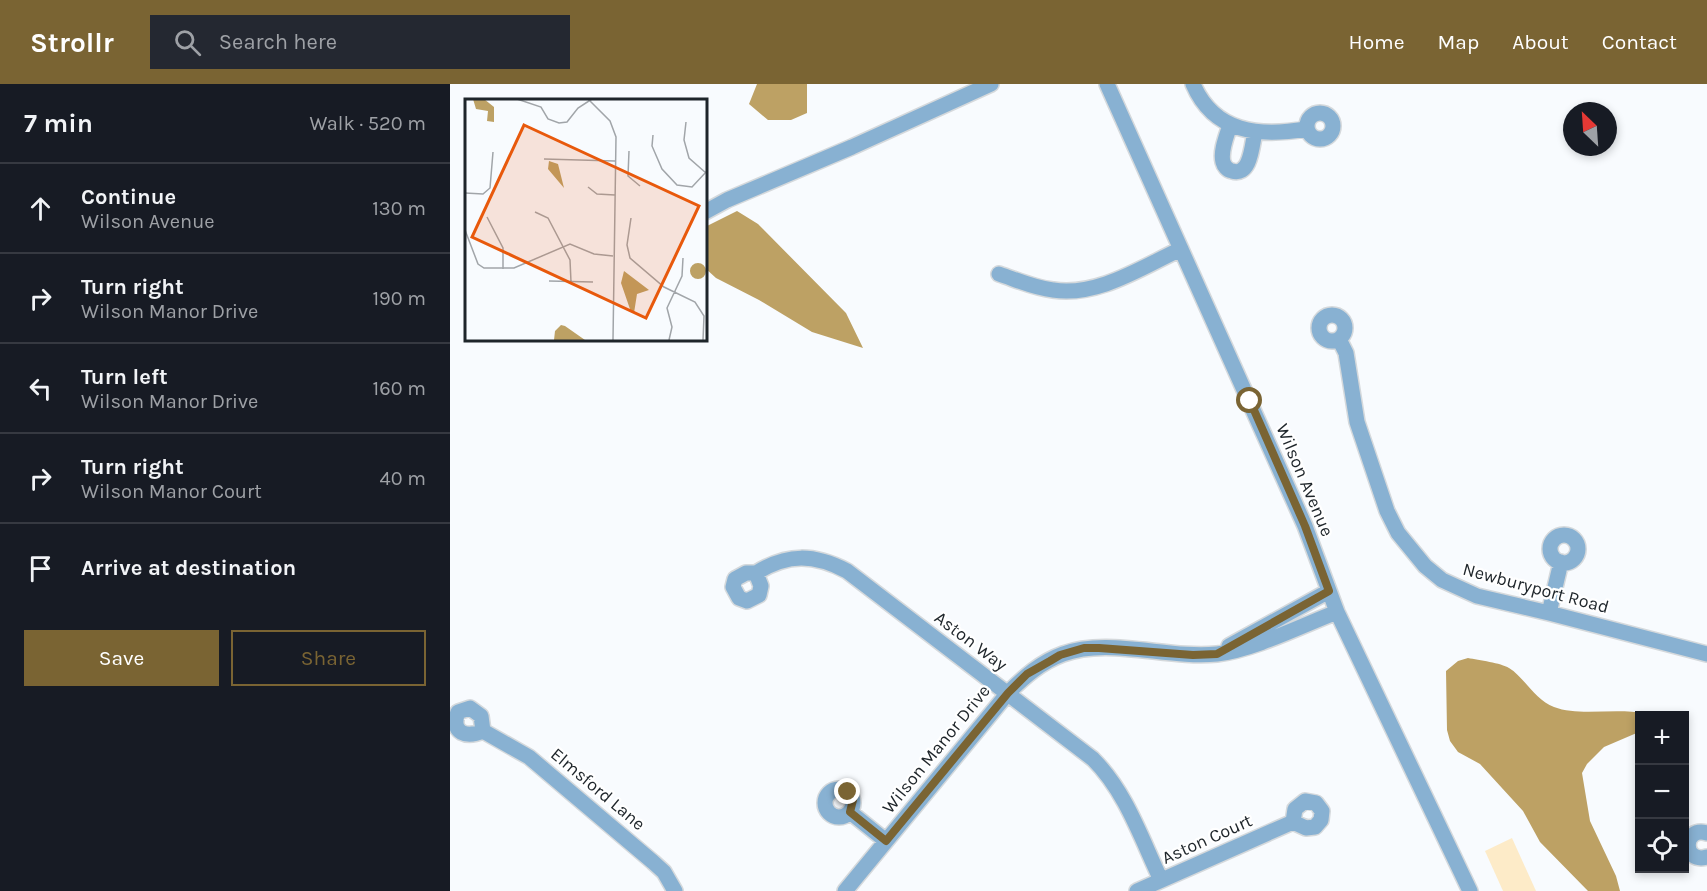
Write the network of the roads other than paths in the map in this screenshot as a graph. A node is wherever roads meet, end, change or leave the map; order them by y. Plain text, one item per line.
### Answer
1 (992, 84) edge
2 (1107, 84) edge
3 (1193, 84) edge
4 (1230, 125) junction
5 (1306, 129) dead end
6 (1255, 132) junction
7 (706, 211) edge
8 (1181, 249) junction
9 (999, 274) dead end
10 (1339, 339) dead end
11 (1560, 562) dead end
12 (756, 573) dead end
13 (1329, 591) junction
14 (1337, 612) junction
15 (1549, 613) junction
16 (1217, 654) junction
17 (1707, 654) edge
18 (1008, 693) junction
19 (483, 731) dead end
20 (850, 812) dead end
21 (1293, 822) dead end
22 (1707, 833) edge
23 (886, 841) junction
24 (1707, 857) edge
25 (1161, 880) junction
26 (675, 891) edge
27 (845, 891) edge
28 (1137, 891) edge
29 (1470, 891) edge

1 - 7 street
2 - 8 street, Wilson Avenue
3 - 4 street
4 - 6 street
4 - 6 street
5 - 6 street
8 - 9 street
8 - 13 street, Wilson Avenue
10 - 15 street, Newburyport Road
11 - 15 street
12 - 18 street, Aston Way
13 - 14 street, Wilson Avenue
13 - 16 street, Wilson Manor Drive
14 - 16 street, Wilson Manor Drive
14 - 29 street, Wilson Avenue
15 - 17 street, Newburyport Road
16 - 18 street, Wilson Manor Drive
18 - 23 street, Wilson Manor Drive
18 - 25 street, Aston Way
19 - 26 street, Elmsford Lane
20 - 23 street
21 - 25 street, Aston Court
22 - 24 street
23 - 27 street, Wilson Manor Drive
25 - 28 street, Aston Court

